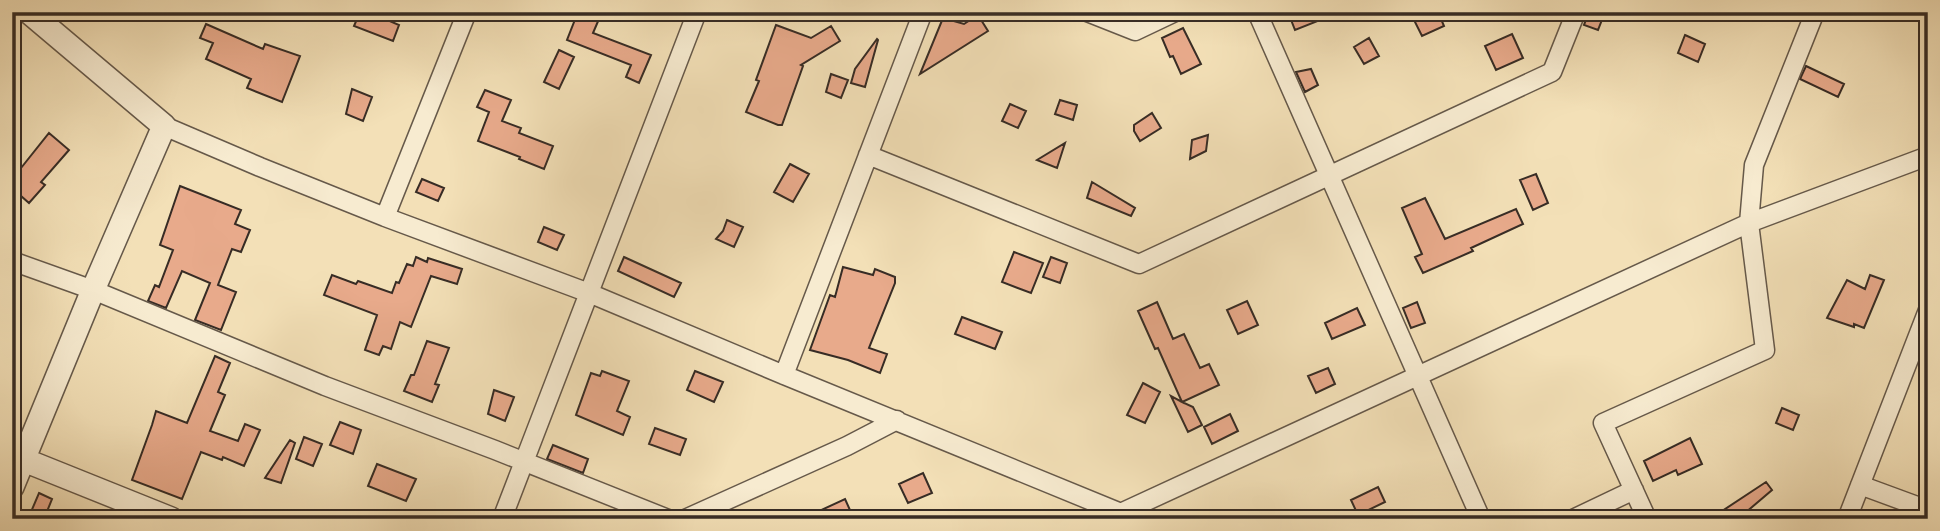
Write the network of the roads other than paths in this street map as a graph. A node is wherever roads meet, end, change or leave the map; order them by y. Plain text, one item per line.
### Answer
1 (29, 12) edge
2 (467, 12) edge
3 (697, 12) edge
4 (923, 12) edge
5 (1087, 12) edge
6 (1175, 12) edge
7 (1257, 12) edge
8 (1576, 12) edge
9 (1815, 12) edge
10 (164, 126) junction
11 (869, 155) junction
12 (1928, 156) edge
13 (1329, 176) junction
14 (386, 217) junction
15 (1749, 223) junction
16 (12, 261) edge
17 (93, 290) junction
18 (589, 293) junction
19 (1928, 310) edge
20 (784, 375) junction
21 (1418, 376) junction
22 (897, 420) junction
23 (18, 457) edge
24 (524, 461) junction
25 (1860, 485) junction
26 (12, 487) edge
27 (1634, 490) junction
28 (1928, 510) edge
29 (1115, 516) edge
30 (171, 519) edge
31 (502, 519) edge
32 (668, 519) edge
33 (685, 519) edge
34 (1481, 519) edge
35 (1573, 519) edge
36 (1647, 519) edge
37 (1847, 519) edge

1 - 10 street
2 - 14 street
3 - 18 street
4 - 11 street
5 - 6 street
7 - 13 street
8 - 13 street
9 - 15 street
10 - 14 street
10 - 17 street
11 - 13 street
11 - 20 street
12 - 15 street
13 - 21 street
14 - 18 street
15 - 21 street
15 - 27 street
16 - 17 street
17 - 23 street
17 - 24 street
18 - 20 street
18 - 24 street
19 - 25 street
20 - 22 street
21 - 29 street
21 - 34 street
22 - 29 street
22 - 33 street
23 - 26 street
23 - 30 street
24 - 31 street
24 - 32 street
25 - 28 street
25 - 37 street
27 - 35 street
27 - 36 street

